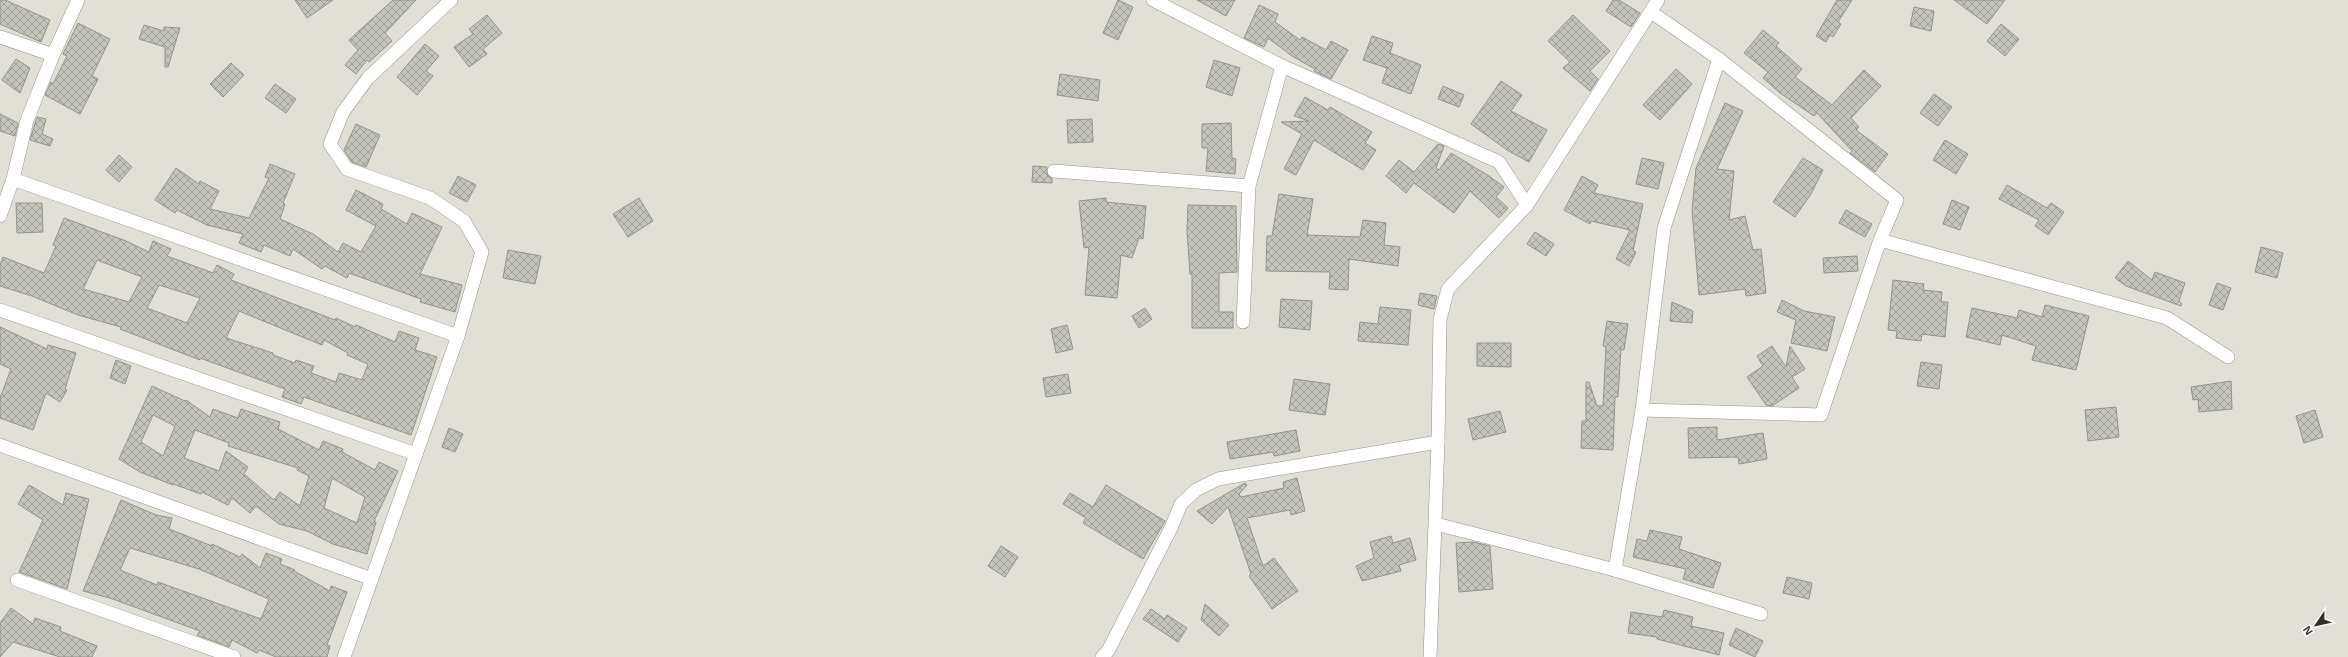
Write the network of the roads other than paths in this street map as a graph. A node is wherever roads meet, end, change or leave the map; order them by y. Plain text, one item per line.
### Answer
1 (78, 0) edge
2 (451, 0) edge
3 (1153, 0) edge
4 (1658, 0) edge
5 (1652, 12) junction
6 (0, 37) edge
7 (53, 55) junction
8 (1719, 59) junction
9 (1282, 66) junction
10 (1054, 171) dead end
11 (13, 179) junction
12 (1249, 186) junction
13 (1527, 205) junction
14 (0, 216) edge
15 (1880, 240) junction
16 (0, 310) edge
17 (1243, 322) dead end
18 (458, 336) junction
19 (2228, 356) dead end
20 (1642, 410) junction
21 (1438, 442) junction
22 (0, 445) edge
23 (416, 454) junction
24 (1436, 524) junction
25 (1614, 570) junction
26 (372, 579) junction
27 (17, 580) dead end
28 (1761, 614) dead end
29 (234, 657) edge
30 (344, 657) edge
31 (1102, 657) edge
32 (1430, 657) edge

1 - 7 street
2 - 18 street
3 - 9 street
4 - 5 street
5 - 8 street
5 - 13 street
6 - 7 street
7 - 11 street
8 - 15 street
8 - 20 street
9 - 12 street
9 - 13 street
10 - 12 street
11 - 14 street
11 - 18 street
12 - 17 street
13 - 21 street
15 - 19 street
15 - 20 street
16 - 23 street
18 - 23 street
20 - 25 street
21 - 24 street
21 - 31 street
22 - 26 street
23 - 26 street
24 - 25 street
24 - 32 street
25 - 28 street
26 - 30 street
27 - 29 street

